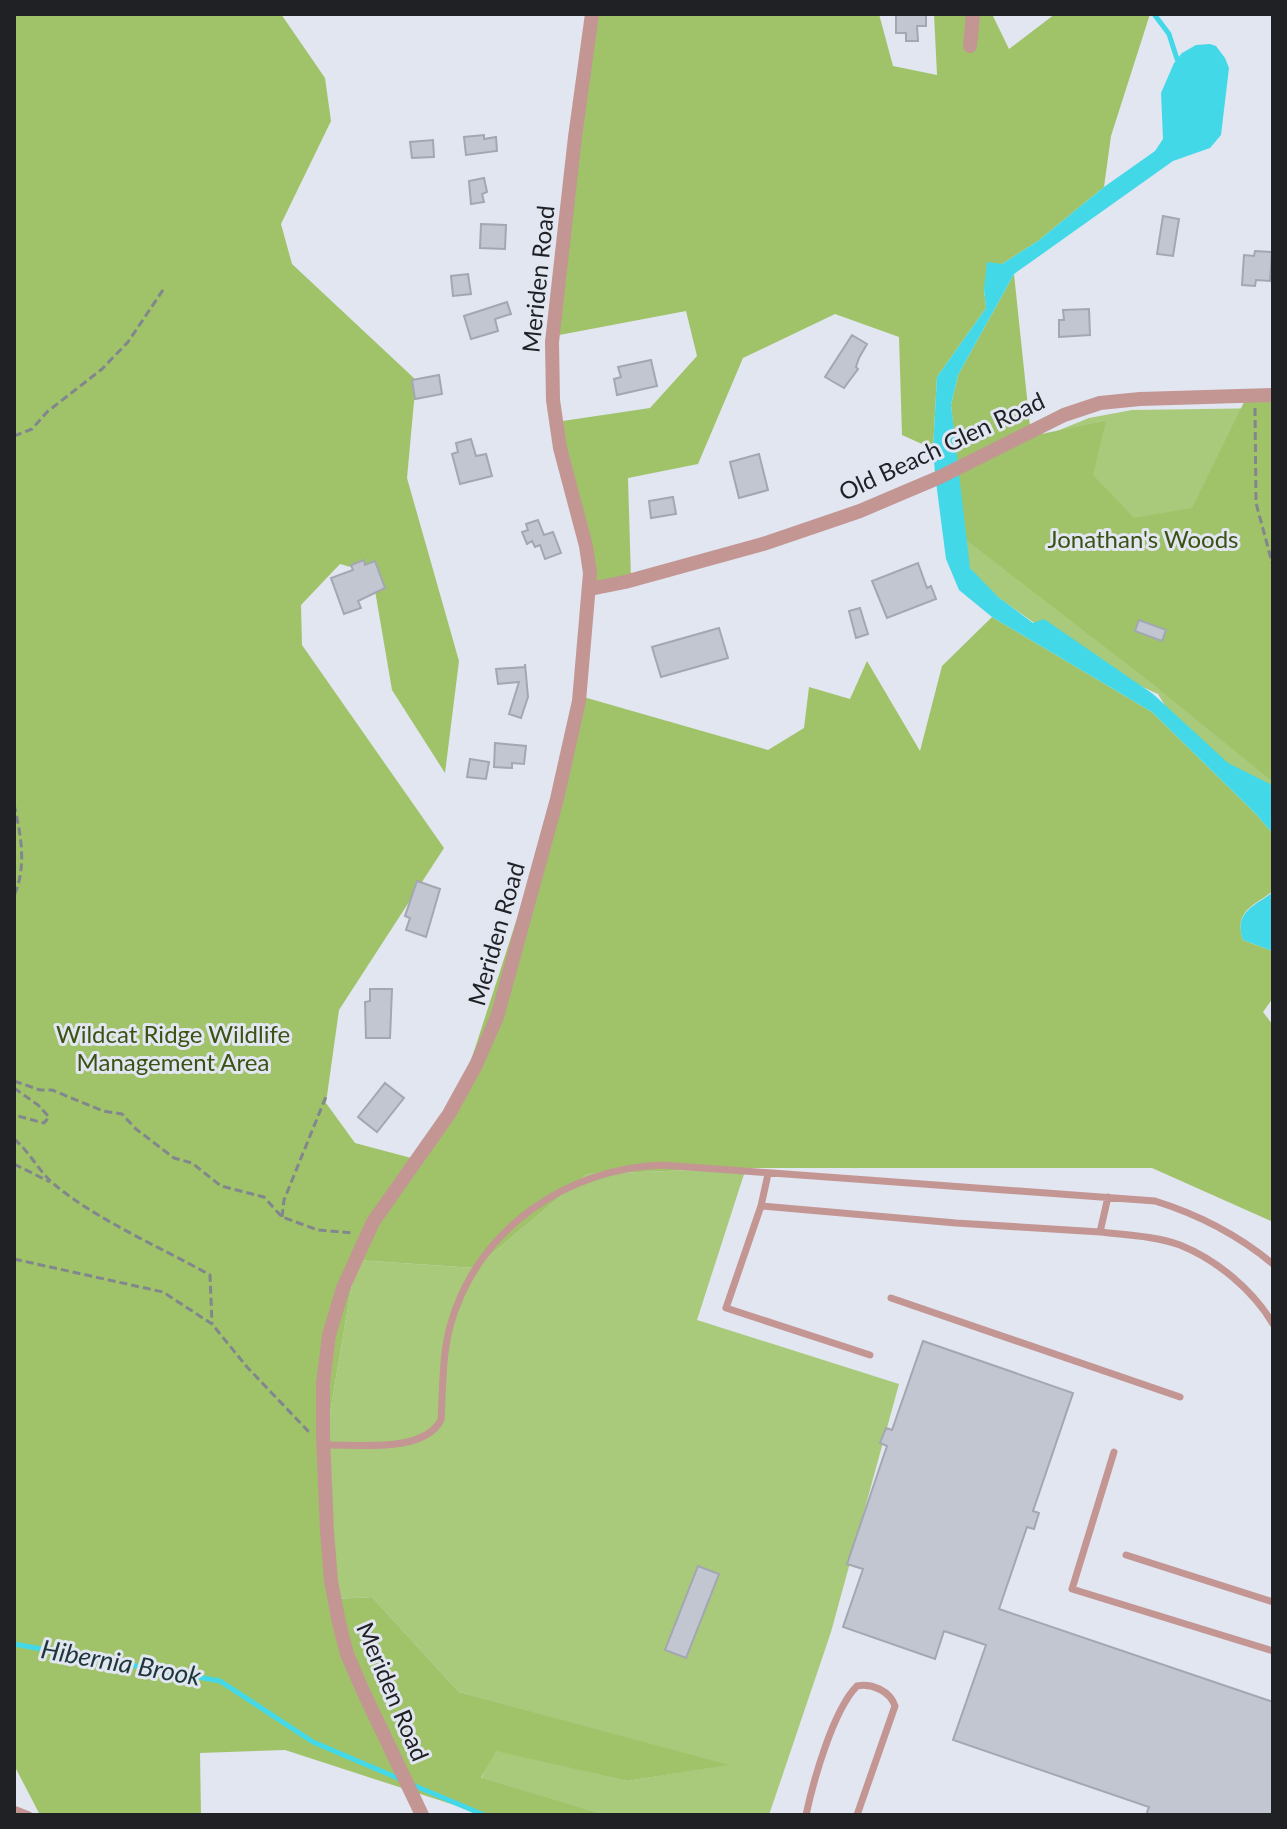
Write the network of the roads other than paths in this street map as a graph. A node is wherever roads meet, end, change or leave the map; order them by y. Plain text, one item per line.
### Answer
1 (592, 14) edge
2 (973, 14) edge
3 (970, 46) dead end
4 (1273, 395) edge
5 (590, 589) junction
6 (768, 1174) junction
7 (1108, 1197) junction
8 (761, 1206) junction
9 (1100, 1232) junction
10 (1273, 1264) edge
11 (891, 1298) dead end
12 (1273, 1324) edge
13 (870, 1355) dead end
14 (1180, 1397) dead end
15 (324, 1446) junction
16 (1114, 1452) dead end
17 (1126, 1555) dead end
18 (1273, 1602) edge
19 (1273, 1651) edge
20 (14, 1809) edge
21 (29, 1815) edge
22 (422, 1815) edge
23 (806, 1815) edge
24 (857, 1815) edge

1 - 5 street, Meriden Road
2 - 3 street
4 - 5 street, Old Beach Glen Road
5 - 15 street, Meriden Road
6 - 7 lane
6 - 8 lane
6 - 15 lane
7 - 9 lane
7 - 10 lane
8 - 9 lane
8 - 13 lane
9 - 12 lane
11 - 14 lane
15 - 22 street, Meriden Road
16 - 19 lane
17 - 18 lane
20 - 21 lane
23 - 24 lane

